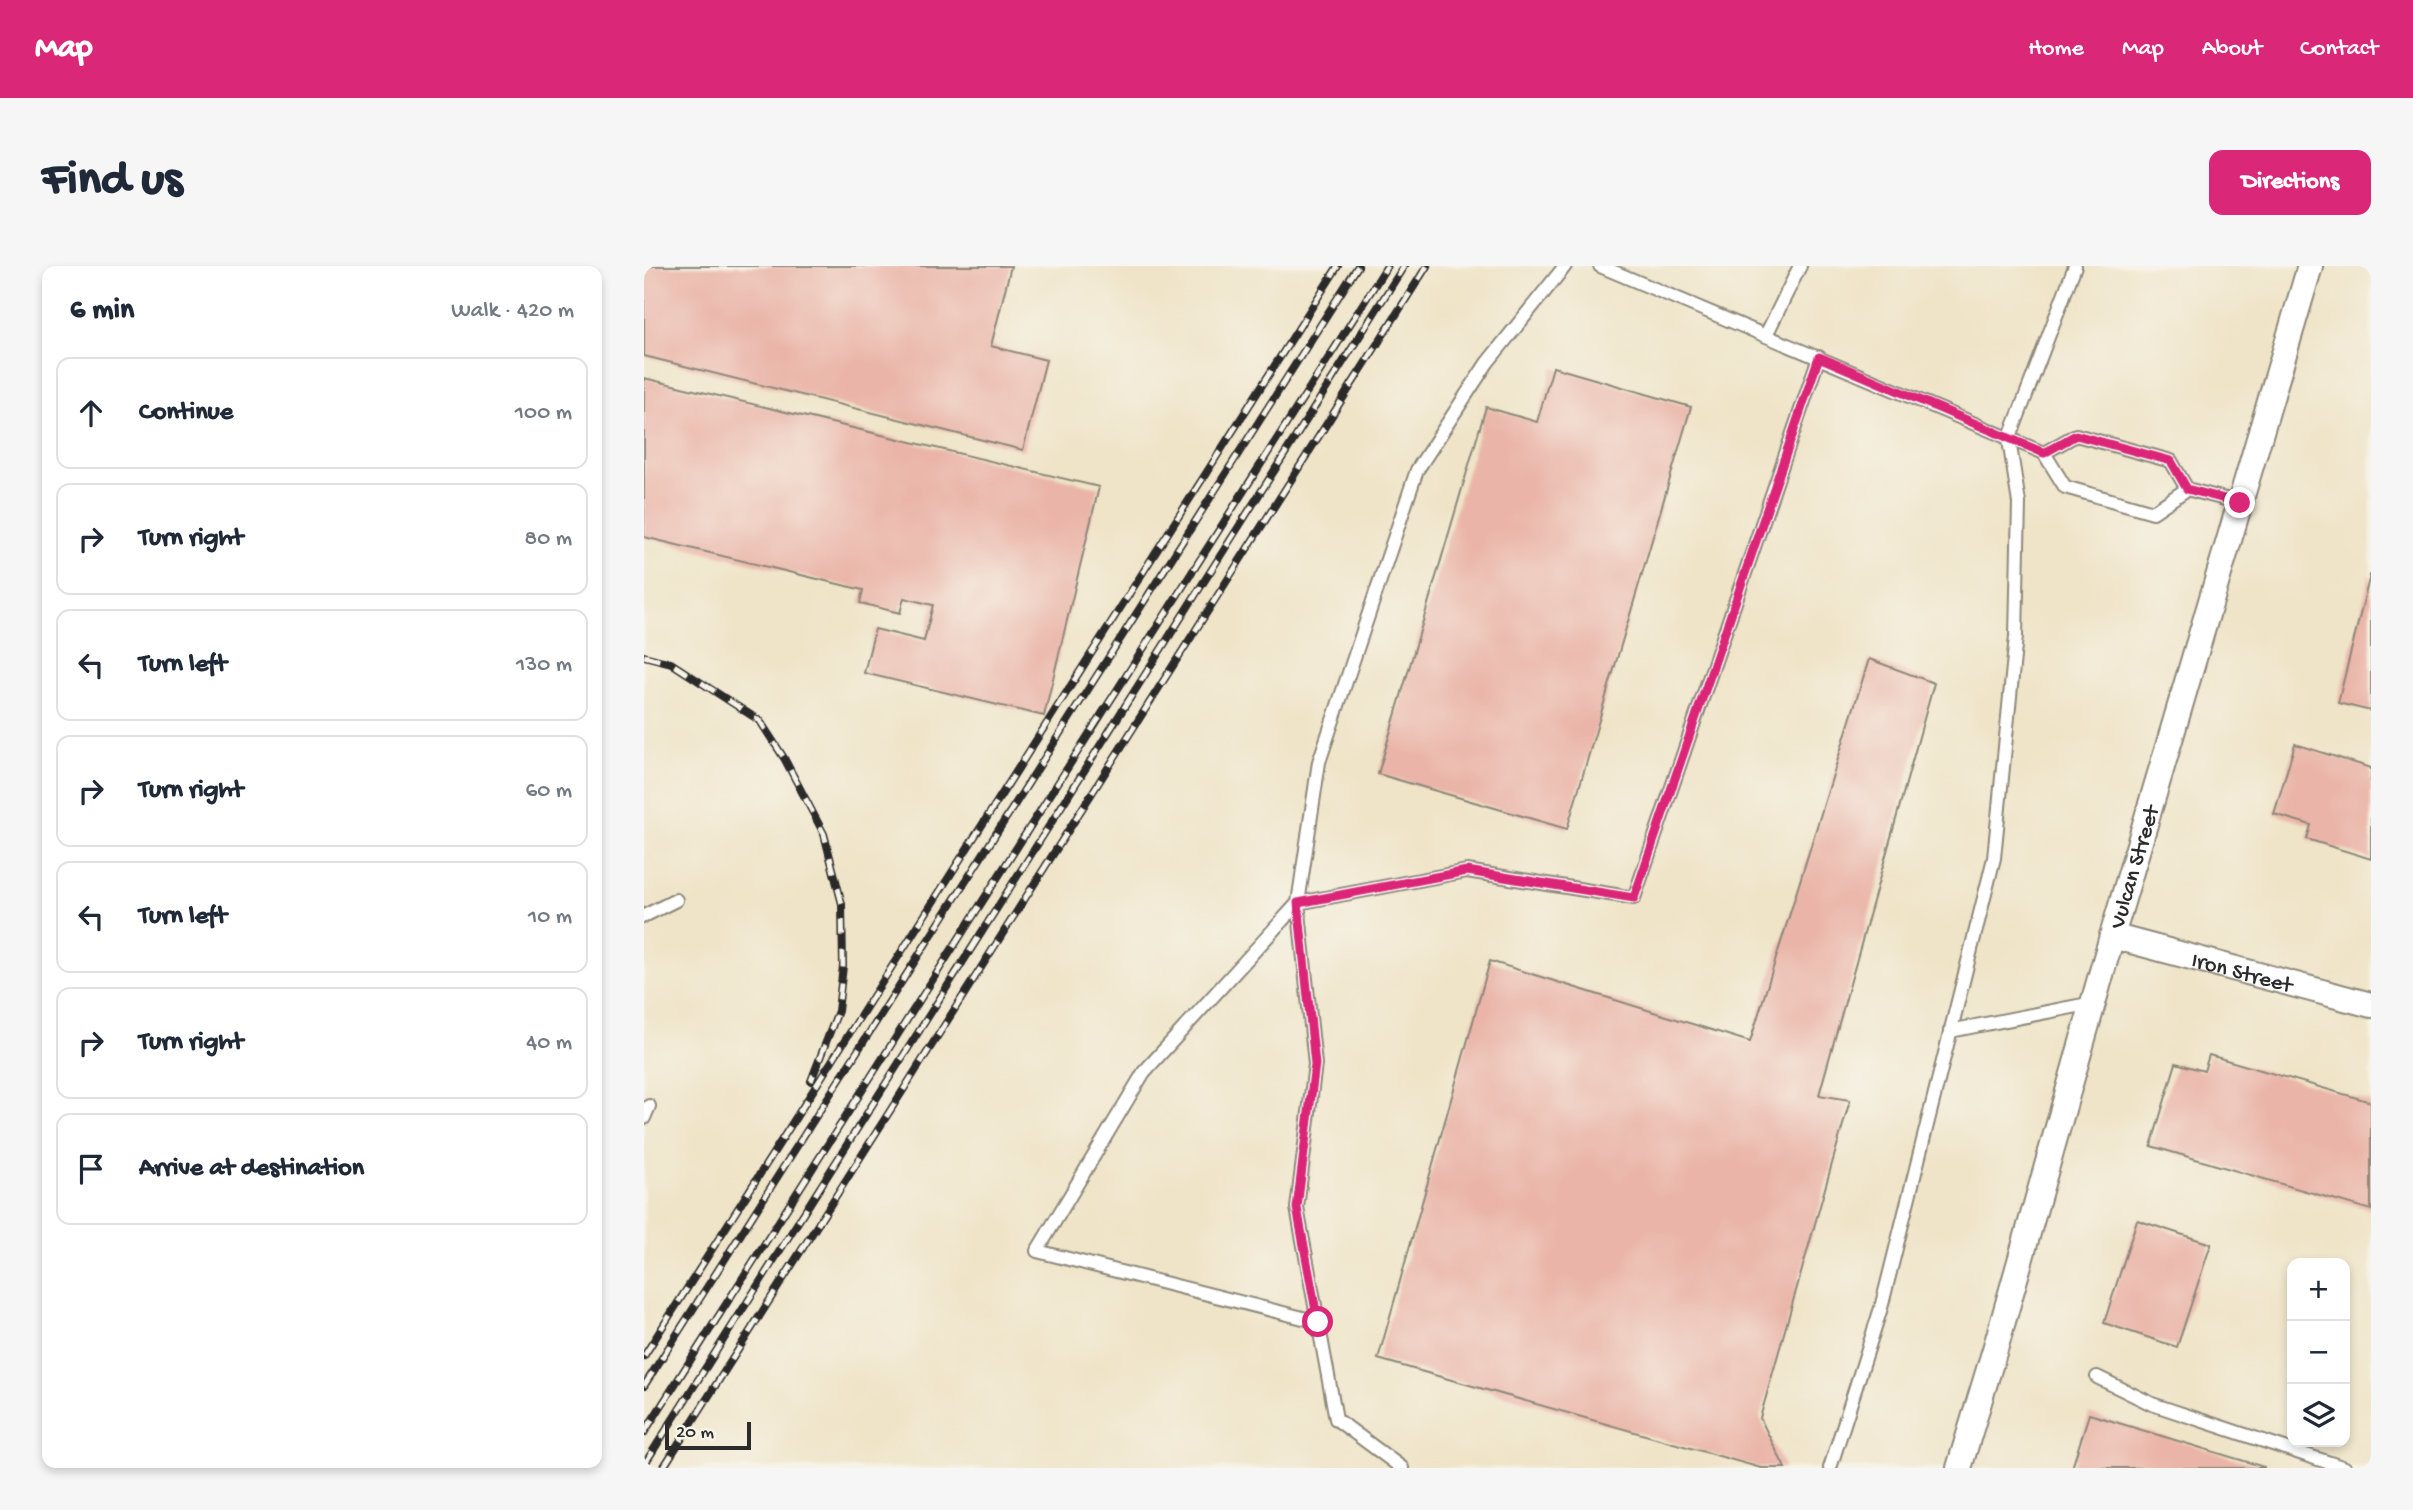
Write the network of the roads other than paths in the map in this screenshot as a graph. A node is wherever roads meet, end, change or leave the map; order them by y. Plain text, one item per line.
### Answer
1 (1565, 266) edge
2 (1600, 266) edge
3 (1800, 266) edge
4 (2075, 266) edge
5 (2310, 266) edge
6 (1766, 335) junction
7 (1819, 357) junction
8 (2009, 440) junction
9 (2044, 453) junction
10 (2187, 489) junction
11 (2240, 503) junction
12 (676, 900) dead end
13 (1298, 903) junction
14 (644, 916) edge
15 (2112, 936) junction
16 (2093, 1003) junction
17 (2371, 1005) edge
18 (1950, 1031) junction
19 (1318, 1322) junction
20 (2097, 1377) dead end
21 (1402, 1468) edge
22 (1830, 1468) edge
23 (1959, 1468) edge
24 (2345, 1468) edge

1 - 13 lane
2 - 6 lane
3 - 6 lane
4 - 8 lane
5 - 11 street, Vulcan Street
6 - 7 lane
7 - 8 lane
7 - 13 lane
8 - 9 lane
8 - 18 lane
9 - 10 lane
9 - 10 lane
10 - 11 lane
11 - 15 street, Vulcan Street
12 - 14 lane
13 - 19 lane
13 - 19 lane
15 - 16 street, Vulcan Street
15 - 17 street, Iron Street
16 - 18 lane
16 - 23 street, Vulcan Street
18 - 22 lane
19 - 21 lane
20 - 24 lane

